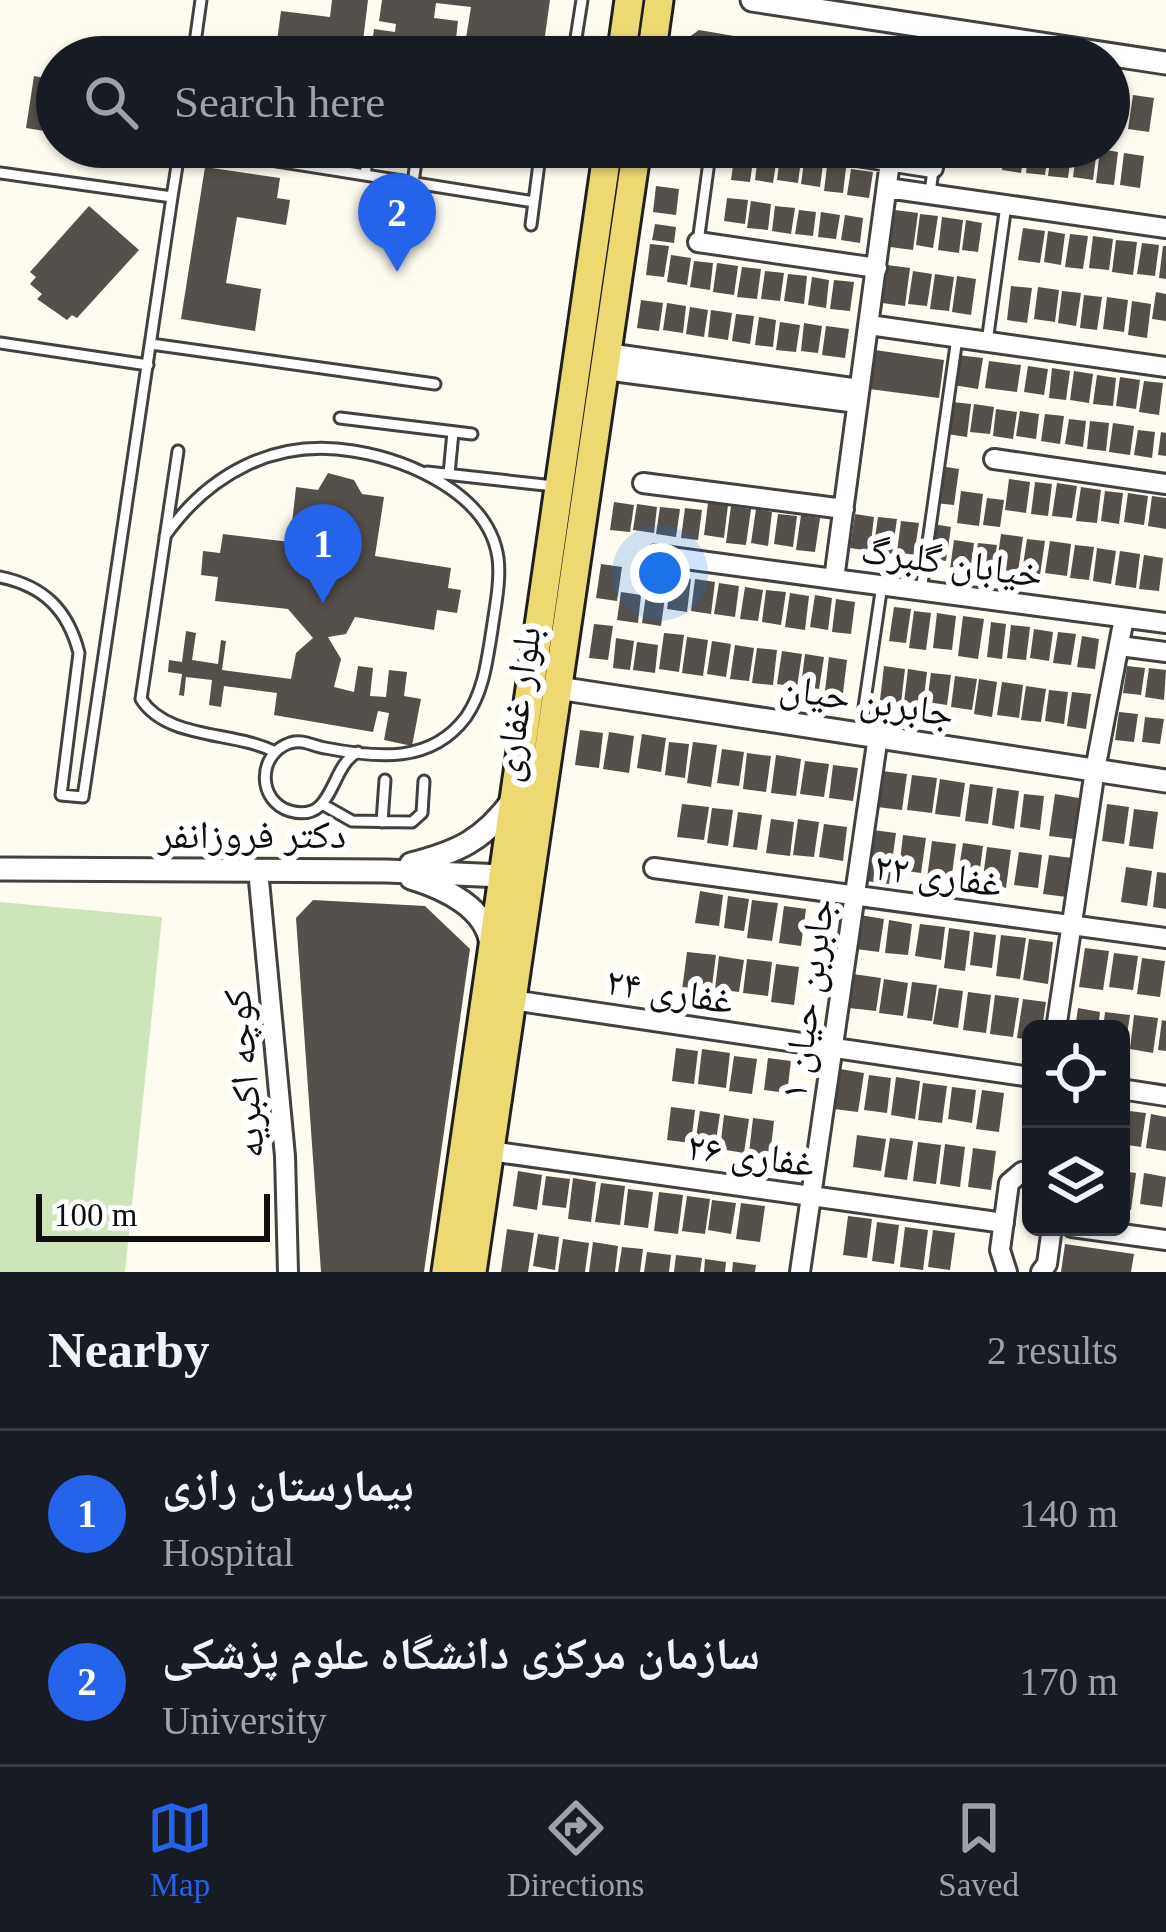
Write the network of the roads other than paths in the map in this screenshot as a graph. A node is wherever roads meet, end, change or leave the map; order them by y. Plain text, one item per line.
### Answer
1 (200, 0) edge
2 (582, 0) edge
3 (629, 0) edge
4 (659, 0) edge
5 (752, 0) edge
6 (954, 31) junction
7 (196, 36) edge
8 (576, 36) edge
9 (624, 36) edge
10 (654, 36) edge
11 (953, 36) edge
12 (987, 36) edge
13 (1130, 58) edge
14 (1166, 63) edge
15 (179, 168) edge
16 (330, 168) edge
17 (366, 168) edge
18 (415, 168) edge
19 (540, 168) edge
20 (605, 168) edge
21 (635, 168) edge
22 (708, 168) edge
23 (889, 168) edge
24 (934, 168) edge
25 (0, 172) edge
26 (365, 175) junction
27 (413, 183) junction
28 (886, 188) junction
29 (930, 194) junction
30 (172, 197) junction
31 (534, 202) junction
32 (1006, 205) junction
33 (531, 225) dead end
34 (1166, 228) edge
35 (698, 242) joint
36 (877, 268) junction
37 (868, 325) junction
38 (958, 338) junction
39 (987, 342) junction
40 (0, 343) edge
41 (152, 344) junction
42 (606, 361) junction
43 (148, 365) junction
44 (1166, 367) edge
45 (435, 384) dead end
46 (858, 396) junction
47 (340, 418) dead end
48 (453, 432) junction
49 (472, 434) dead end
50 (178, 451) dead end
51 (994, 460) dead end
52 (421, 471) junction
53 (449, 474) junction
54 (643, 483) dead end
55 (1166, 484) edge
56 (559, 487) junction
57 (844, 509) junction
58 (165, 536) junction
59 (656, 555) dead end
60 (158, 574) junction
61 (0, 577) edge
62 (171, 577) dead end
63 (834, 579) junction
64 (882, 585) junction
65 (921, 591) junction
66 (1124, 618) junction
67 (1166, 623) edge
68 (1120, 646) junction
69 (1166, 652) edge
70 (558, 688) junction
71 (869, 735) junction
72 (320, 748) junction
73 (275, 752) junction
74 (358, 752) junction
75 (1095, 770) junction
76 (336, 778) junction
77 (385, 780) dead end
78 (424, 781) dead end
79 (1166, 781) edge
80 (514, 798) junction
81 (322, 804) junction
82 (382, 822) junction
83 (654, 868) dead end
84 (0, 869) edge
85 (258, 870) junction
86 (387, 871) junction
87 (503, 876) junction
88 (855, 896) junction
89 (1071, 926) junction
90 (1166, 938) edge
91 (491, 957) junction
92 (512, 1000) junction
93 (1057, 1020) edge
94 (832, 1048) junction
95 (1022, 1076) edge
96 (1130, 1091) edge
97 (1166, 1096) edge
98 (490, 1151) junction
99 (1022, 1172) edge
100 (811, 1196) junction
101 (1004, 1222) junction
102 (1130, 1235) edge
103 (1051, 1236) edge
104 (1166, 1240) edge
105 (288, 1272) edge
106 (446, 1272) edge
107 (472, 1272) edge
108 (800, 1272) edge
109 (1007, 1272) edge
110 (1041, 1272) edge

1 - 7 lane
2 - 8 lane
3 - 9 main road
4 - 10 main road
5 - 6 street
6 - 11 lane
6 - 12 street
13 - 14 street
15 - 30 lane
16 - 26 lane
17 - 26 lane
18 - 27 lane
19 - 31 lane
20 - 56 main road, بلوار غفاری
21 - 42 main road, بلوار غفاری
22 - 35 lane
23 - 28 street, خیابان گلبرگ
24 - 29 lane
25 - 30 lane
26 - 27 lane
27 - 31 lane
28 - 29 street
28 - 36 street, خیابان گلبرگ
29 - 32 street
30 - 41 lane
31 - 33 lane
32 - 34 street
32 - 39 lane
35 - 36 street
36 - 37 street, خیابان گلبرگ
37 - 38 street
37 - 46 street, خیابان گلبرگ
38 - 39 street
38 - 65 lane
39 - 44 street
40 - 43 lane
41 - 43 lane
41 - 45 lane
42 - 46 street
42 - 70 main road, بلوار غفاری
43 - 61 lane
46 - 57 street, خیابان گلبرگ
47 - 48 lane
48 - 49 lane
48 - 53 lane
50 - 58 lane
51 - 55 street
52 - 53 lane
52 - 58 lane
52 - 74 lane
53 - 56 lane
54 - 57 street
56 - 80 main road, بلوار غفاری
57 - 63 street, خیابان گلبرگ
58 - 60 lane
59 - 63 street
60 - 62 lane
60 - 73 lane
63 - 64 street, خیابان گلبرگ
64 - 65 street, خیابان گلبرگ
64 - 71 lane
65 - 66 street, خیابان گلبرگ
66 - 67 street, خیابان گلبرگ
66 - 68 street
68 - 69 street
68 - 75 street
70 - 71 street, جابربن حیان
70 - 92 main road, بلوار غفاری
71 - 75 street, جابربن حیان
71 - 88 street, جابربن حیان ۱
72 - 73 lane
72 - 74 lane
72 - 76 lane
73 - 81 lane
74 - 76 lane
75 - 79 street, جابربن حیان
75 - 89 street
76 - 81 lane
77 - 82 lane
78 - 82 lane
80 - 86 street
80 - 87 main road, بلوار غفاری
81 - 82 lane
83 - 88 street, غفاری ۲۲
84 - 85 street, دکتر فروزانفر
85 - 86 street, دکتر فروزانفر
85 - 105 street, کوچه اکبریه
86 - 87 street, دکتر فروزانفر
86 - 91 street
87 - 91 main road, بلوار غفاری
88 - 89 street, غفاری ۲۲
88 - 94 street, جابربن حیان ۱
89 - 90 street, غفاری ۲۲
89 - 93 street
91 - 106 main road, بلوار غفاری
92 - 94 street, غفاری ۲۴
92 - 98 main road, بلوار غفاری
94 - 95 street, غفاری ۲۴
94 - 100 street, جابربن حیان ۱
96 - 97 street
98 - 100 street, غفاری ۲۶
98 - 107 main road, بلوار غفاری
99 - 101 street
100 - 101 street, غفاری ۲۶
100 - 108 street, جابربن حیان ۱
101 - 109 street
102 - 104 street
103 - 110 street

